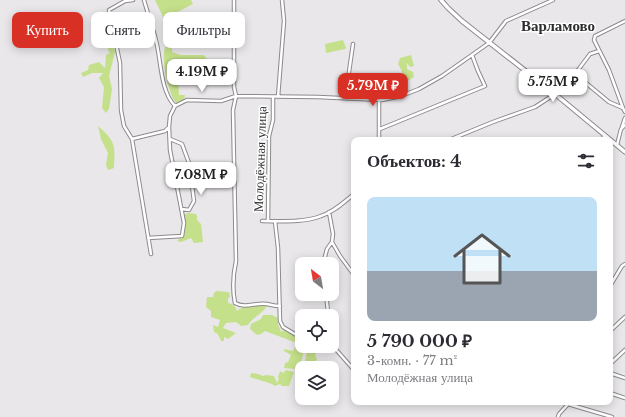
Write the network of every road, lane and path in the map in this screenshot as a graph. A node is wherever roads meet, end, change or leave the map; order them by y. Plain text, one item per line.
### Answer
1 (133, 0) edge
2 (144, 0) edge
3 (234, 0) edge
4 (282, 0) edge
5 (441, 0) edge
6 (553, 0) edge
7 (625, 21) edge
8 (489, 42) junction
9 (353, 44) dead end
10 (599, 51) junction
11 (472, 55) junction
12 (574, 73) junction
13 (555, 94) junction
14 (236, 96) junction
15 (273, 97) junction
16 (278, 97) junction
17 (351, 98) junction
18 (379, 100) junction
19 (176, 106) junction
20 (624, 110) edge
21 (625, 118) edge
22 (625, 125) edge
23 (169, 127) junction
24 (621, 129) junction
25 (380, 130) junction
26 (605, 136) edge
27 (379, 137) edge
28 (456, 137) edge
29 (132, 139) junction
30 (170, 139) junction
31 (613, 142) edge
32 (617, 145) junction
33 (625, 152) edge
34 (351, 196) edge
35 (182, 209) junction
36 (329, 212) junction
37 (262, 221) dead end
38 (268, 221) junction
39 (276, 221) junction
40 (148, 238) junction
41 (332, 242) junction
42 (151, 254) dead end
43 (325, 257) edge
44 (625, 264) edge
45 (351, 270) edge
46 (613, 281) edge
47 (280, 306) junction
48 (625, 317) edge
49 (613, 328) edge
50 (295, 334) edge
51 (625, 350) edge
52 (339, 353) edge
53 (613, 361) edge
54 (351, 367) edge
55 (613, 375) edge
56 (625, 378) edge
57 (613, 394) edge
58 (625, 398) edge
59 (567, 405) edge
60 (575, 405) edge
61 (558, 417) edge
62 (612, 417) edge

1 - 29 street
2 - 19 street
3 - 14 street
4 - 16 street
5 - 8 main road
6 - 8 street
7 - 10 street
8 - 11 street
8 - 13 main road
9 - 17 street
10 - 12 street
10 - 20 street
11 - 18 street
11 - 25 street
12 - 13 street
12 - 20 street
13 - 26 main road
13 - 28 street
14 - 15 street
14 - 19 street
14 - 47 street
15 - 16 street
15 - 38 street, Молодёжная улица
16 - 17 street
17 - 18 street
18 - 25 street
19 - 23 street
21 - 24 street
22 - 24 street
23 - 29 street
23 - 30 street
24 - 32 street
25 - 27 street
29 - 40 street
30 - 35 street
30 - 35 street
31 - 32 main road
32 - 33 main road
34 - 36 street, Молодёжная улица
35 - 40 street
36 - 39 street, Молодёжная улица
36 - 41 street
37 - 38 street, Молодёжная улица
38 - 39 street, Молодёжная улица
39 - 47 street
40 - 42 street
41 - 43 street
41 - 45 street
44 - 46 street
47 - 50 street
48 - 49 street
51 - 53 street
52 - 54 street
55 - 56 street
57 - 58 street
59 - 61 street
60 - 62 street

